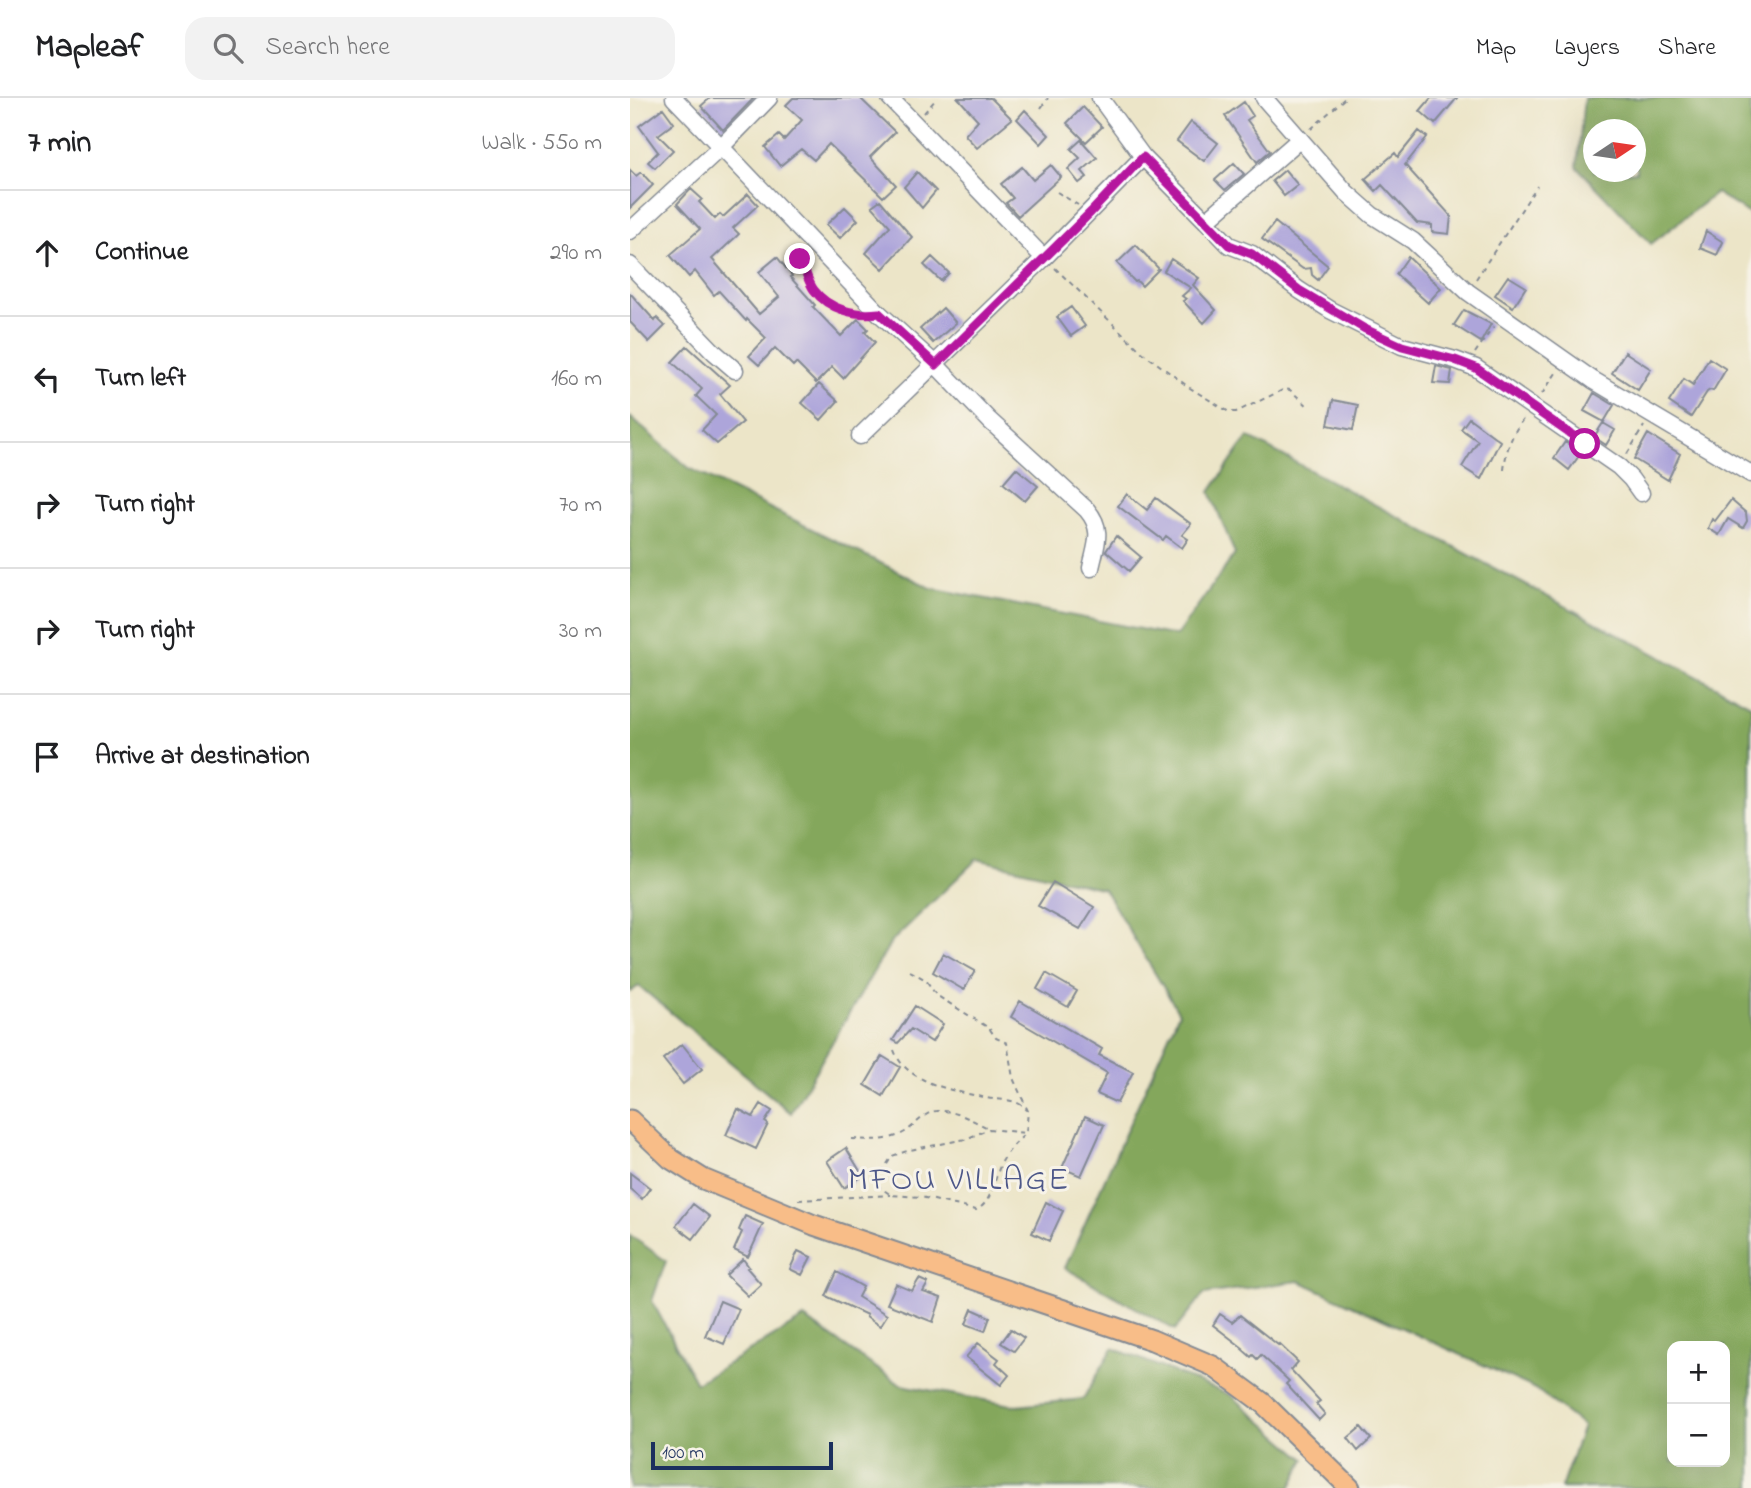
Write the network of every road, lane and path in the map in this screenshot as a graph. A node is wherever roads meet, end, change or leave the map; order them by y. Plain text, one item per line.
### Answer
1 (674, 98) edge
2 (769, 98) edge
3 (890, 98) edge
4 (937, 98) edge
5 (1048, 98) edge
6 (1100, 98) edge
7 (1264, 98) edge
8 (1345, 98) edge
9 (1041, 108) dead end
10 (915, 125) junction
11 (1300, 139) junction
12 (721, 147) junction
13 (1143, 157) junction
14 (1537, 186) dead end
15 (1057, 192) dead end
16 (1091, 212) junction
17 (1206, 220) junction
18 (630, 231) edge
19 (804, 233) junction
20 (1044, 258) junction
21 (630, 265) edge
22 (1468, 292) junction
23 (879, 313) junction
24 (1500, 316) junction
25 (1468, 364) junction
26 (936, 365) junction
27 (735, 370) dead end
28 (1308, 406) dead end
29 (1650, 415) junction
30 (860, 436) dead end
31 (1619, 467) junction
32 (1751, 474) edge
33 (1641, 493) dead end
34 (1091, 568) dead end
35 (910, 971) dead end
36 (894, 1049) dead end
37 (1028, 1111) junction
38 (630, 1120) edge
39 (989, 1129) junction
40 (1026, 1133) junction
41 (852, 1139) dead end
42 (891, 1195) junction
43 (797, 1200) dead end
44 (1350, 1488) edge

1 - 12 street
2 - 12 street
3 - 10 street
4 - 10 path
5 - 9 path
6 - 13 street
7 - 11 street
8 - 11 path
10 - 20 street
11 - 17 street
11 - 22 street
12 - 18 street
12 - 19 street
13 - 16 street
13 - 17 street
14 - 22 path
15 - 16 path
16 - 20 street
17 - 25 street
19 - 23 street
19 - 23 path
20 - 26 street
20 - 28 path
21 - 27 street
22 - 24 street
23 - 26 street
24 - 25 path
24 - 29 street
25 - 31 street
26 - 30 street
26 - 34 street
29 - 31 path
29 - 32 street
31 - 33 street
35 - 37 path
36 - 37 path
37 - 40 path
38 - 44 main road
39 - 40 path
39 - 41 path
39 - 42 path
40 - 42 path
42 - 43 path

